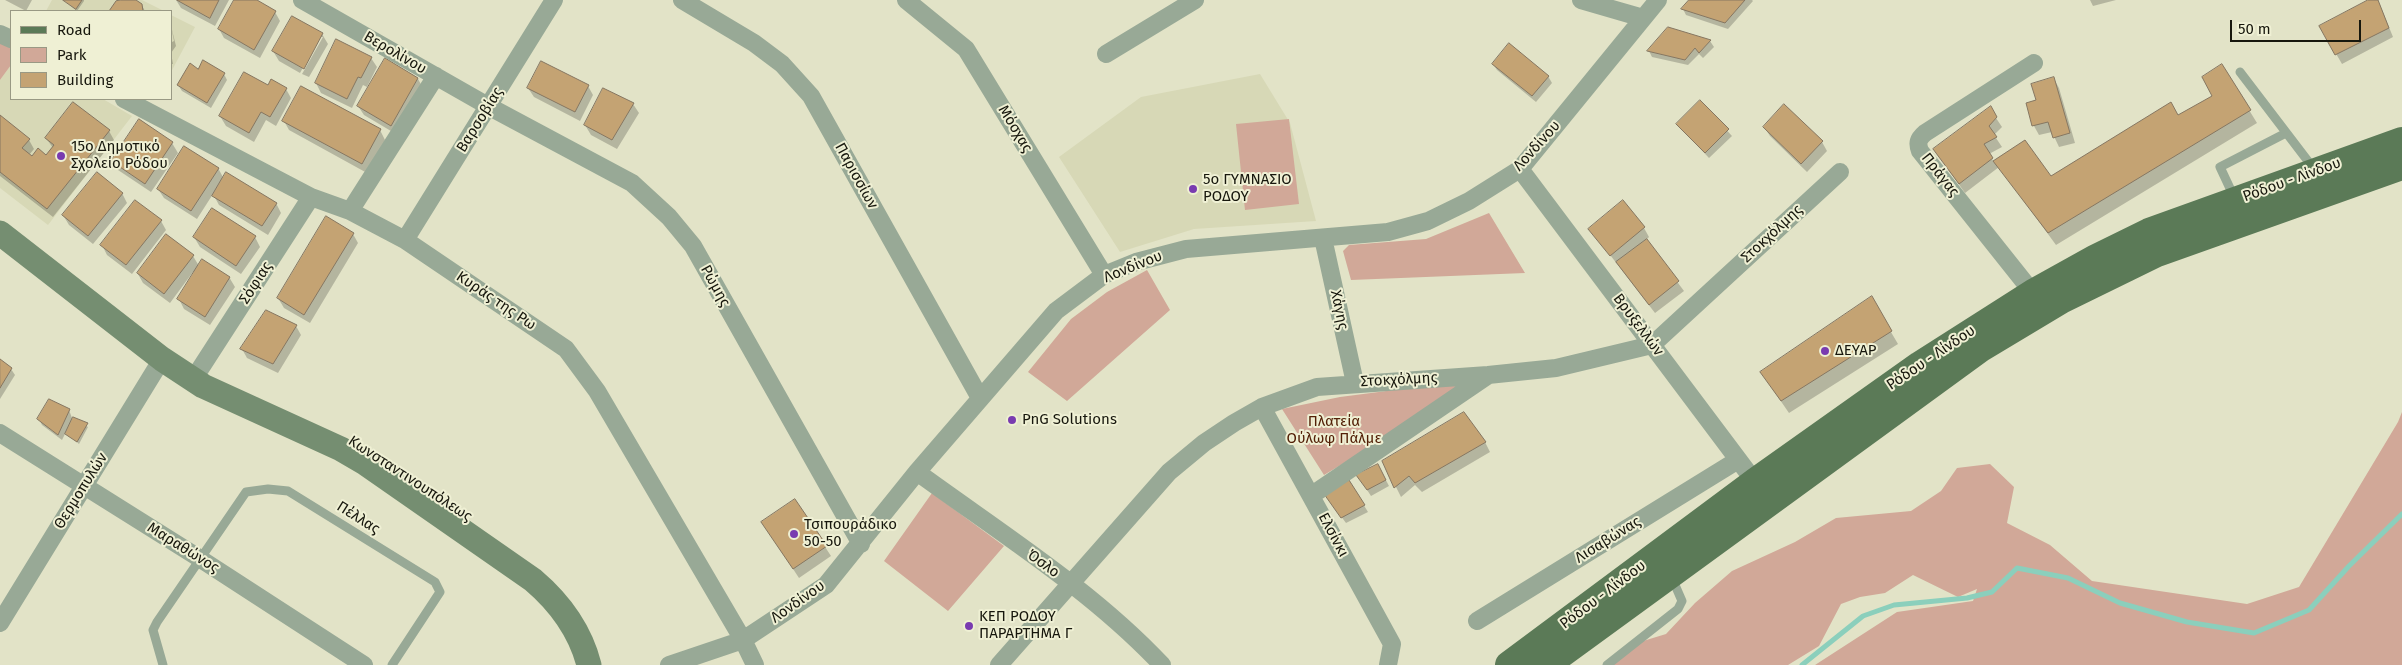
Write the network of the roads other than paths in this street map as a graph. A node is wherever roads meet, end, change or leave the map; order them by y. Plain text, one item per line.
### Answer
1 (302, 0) edge
2 (554, 0) edge
3 (682, 0) edge
4 (906, 0) edge
5 (1195, 0) edge
6 (1581, 0) edge
7 (1658, 0) edge
8 (1643, 18) junction
9 (1106, 54) dead end
10 (2034, 64) dead end
11 (2240, 72) dead end
12 (436, 76) junction
13 (126, 100) edge
14 (488, 106) junction
15 (2286, 133) junction
16 (2402, 141) edge
17 (2402, 166) edge
18 (1520, 169) junction
19 (1840, 172) dead end
20 (2316, 172) junction
21 (311, 197) junction
22 (2235, 200) junction
23 (350, 212) junction
24 (0, 233) edge
25 (1323, 238) junction
26 (405, 240) junction
27 (1104, 276) junction
28 (2033, 293) junction
29 (1652, 345) junction
30 (162, 359) junction
31 (200, 369) junction
32 (1488, 375) junction
33 (1355, 383) junction
34 (980, 398) junction
35 (1262, 408) junction
36 (0, 434) edge
37 (1738, 460) junction
38 (917, 472) junction
39 (1755, 482) junction
40 (84, 486) junction
41 (1312, 495) junction
42 (860, 544) junction
43 (199, 558) junction
44 (1669, 573) junction
45 (1069, 583) junction
46 (1477, 621) dead end
47 (0, 623) edge
48 (743, 640) junction
49 (163, 665) edge
50 (364, 665) edge
51 (392, 665) edge
52 (589, 665) edge
53 (605, 665) edge
54 (669, 665) edge
55 (755, 665) edge
56 (999, 665) edge
57 (1162, 665) edge
58 (1388, 665) edge
59 (1509, 665) edge
60 (1546, 665) edge
61 (1607, 665) edge

1 - 12 street, Βερολίνου
2 - 14 street, Βαρσοβίας
3 - 34 street, Παρισσίων
4 - 27 street, Μόσχας
5 - 9 street
6 - 8 street
7 - 8 street, Λονδίνου
8 - 18 street, Λονδίνου
10 - 28 street, Πράγας
11 - 15 lane
12 - 14 street, Βερολίνου
12 - 23 street
13 - 21 street, Κυράς της Ρω
14 - 26 street, Βαρσοβίας
14 - 42 street, Ρώμης
15 - 20 lane
15 - 22 lane
16 - 20 main road, Ρόδου - Λίνδου
17 - 44 main road, Ρόδου - Λίνδου
18 - 25 street, Λονδίνου
18 - 29 street, Βρυξελλών
19 - 29 street, Στοκχόλμης
20 - 22 main road, Ρόδου - Λίνδου
21 - 23 street, Κυράς της Ρω
21 - 31 street, Σόφιας
22 - 28 main road, Ρόδου - Λίνδου
23 - 26 street, Κυράς της Ρω
24 - 30 main road, Κωνσταντινουπόλεως
25 - 27 street, Λονδίνου
25 - 33 street, Χάγης
26 - 48 street, Κυράς της Ρω
27 - 34 street, Λονδίνου
28 - 39 main road, Ρόδου - Λίνδου
29 - 32 street, Στοκχόλμης
29 - 37 street, Βρυξελλών
30 - 31 main road, Κωνσταντινουπόλεως
30 - 40 street, Θερμοπυλών
30 - 52 main road, Κωνσταντινουπόλεως
31 - 53 main road, Κωνσταντινουπόλεως
32 - 33 street, Στοκχόλμης
32 - 41 street
33 - 35 street, Στοκχόλμης
34 - 38 street, Λονδίνου
35 - 41 street, Ελσίνκι
35 - 45 street, Στοκχόλμης
36 - 40 street, Μαραθώνος
37 - 39 street, Βρυξελλών
37 - 46 street, Λισαβώνας
38 - 42 street, Λονδίνου
38 - 45 street, Όσλο
39 - 59 main road, Ρόδου - Λίνδου
40 - 43 street, Μαραθώνος
40 - 47 street, Θερμοπυλών
41 - 58 street, Ελσίνκι
42 - 48 street, Λονδίνου
43 - 49 lane
43 - 50 street, Μαραθώνος
43 - 51 lane, Πέλλας
44 - 60 main road, Ρόδου - Λίνδου
44 - 61 lane
45 - 56 street, Στοκχόλμης
45 - 57 street, Όσλο
48 - 54 street, Λονδίνου
48 - 55 street, Κυράς της Ρω

